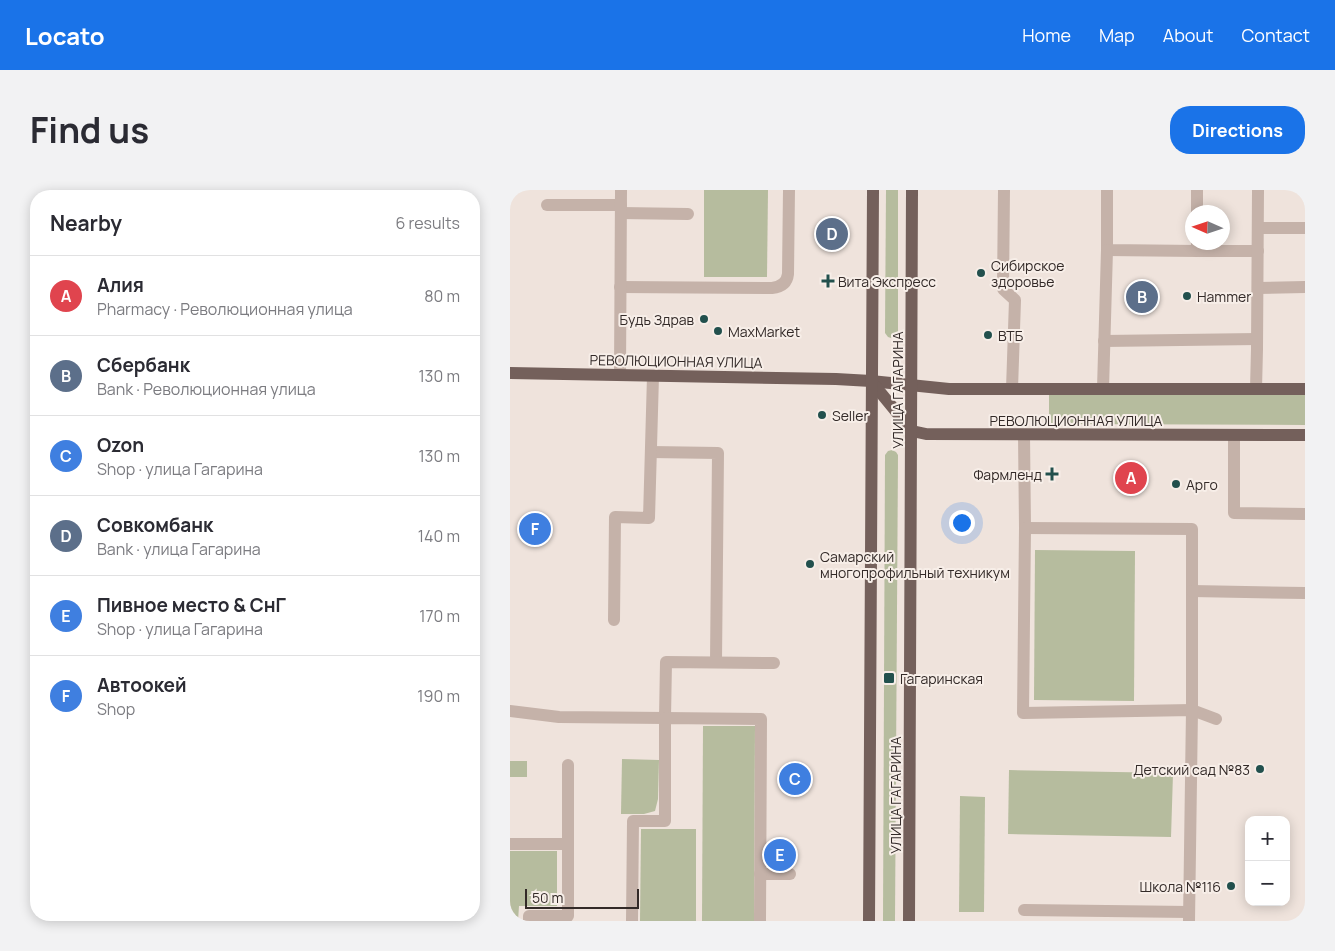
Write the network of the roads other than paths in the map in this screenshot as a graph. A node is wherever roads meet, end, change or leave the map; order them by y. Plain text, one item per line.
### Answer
1 (621, 190) edge
2 (789, 190) edge
3 (873, 190) edge
4 (912, 190) edge
5 (1004, 190) edge
6 (1107, 190) edge
7 (1198, 190) edge
8 (1258, 190) edge
9 (547, 205) dead end
10 (1197, 205) edge
11 (621, 209) junction
12 (688, 214) dead end
13 (1258, 228) junction
14 (1305, 228) edge
15 (1185, 247) edge
16 (1230, 249) edge
17 (1107, 250) junction
18 (1258, 251) junction
19 (620, 287) junction
20 (1305, 287) edge
21 (1258, 288) junction
22 (1257, 340) junction
23 (1104, 341) junction
24 (510, 373) edge
25 (620, 375) junction
26 (653, 376) junction
27 (871, 381) junction
28 (912, 386) junction
29 (1012, 389) junction
30 (1103, 389) junction
31 (1256, 389) junction
32 (1305, 389) edge
33 (912, 431) junction
34 (1024, 435) junction
35 (1234, 435) junction
36 (1305, 435) edge
37 (651, 452) junction
38 (1305, 514) edge
39 (1025, 528) junction
40 (1192, 591) junction
41 (1305, 593) edge
42 (614, 620) dead end
43 (716, 662) junction
44 (774, 663) dead end
45 (1192, 710) junction
46 (510, 712) edge
47 (665, 718) junction
48 (1216, 718) dead end
49 (568, 764) dead end
50 (510, 844) edge
51 (568, 844) junction
52 (760, 874) junction
53 (790, 874) dead end
54 (1024, 910) dead end
55 (1189, 916) edge
56 (529, 921) edge
57 (632, 921) edge
58 (760, 921) edge
59 (869, 921) edge
60 (909, 921) edge

1 - 11 street
2 - 19 street
3 - 27 main road, УЛИЦА ГАГАРИНА
4 - 28 main road, УЛИЦА ГАГАРИНА
5 - 29 street
6 - 17 street
7 - 10 street
8 - 13 street
9 - 11 street
11 - 12 street
11 - 19 street
13 - 14 street
13 - 18 street
15 - 17 street
16 - 18 street
17 - 23 street
18 - 21 street
19 - 25 street
20 - 21 street
21 - 22 street
22 - 23 street
22 - 31 street
23 - 30 street
24 - 25 main road, РЕВОЛЮЦИОННАЯ УЛИЦА
25 - 26 main road, РЕВОЛЮЦИОННАЯ УЛИЦА
26 - 27 main road, РЕВОЛЮЦИОННАЯ УЛИЦА
26 - 37 street
27 - 28 main road, РЕВОЛЮЦИОННАЯ УЛИЦА
27 - 33 main road
27 - 59 main road, УЛИЦА ГАГАРИНА
28 - 29 main road, РЕВОЛЮЦИОННАЯ УЛИЦА
28 - 33 main road, УЛИЦА ГАГАРИНА
29 - 30 main road, РЕВОЛЮЦИОННАЯ УЛИЦА
30 - 31 main road, РЕВОЛЮЦИОННАЯ УЛИЦА
31 - 32 main road, РЕВОЛЮЦИОННАЯ УЛИЦА
33 - 34 main road, РЕВОЛЮЦИОННАЯ УЛИЦА
33 - 60 main road, УЛИЦА ГАГАРИНА
34 - 35 main road, РЕВОЛЮЦИОННАЯ УЛИЦА
34 - 39 street
35 - 36 main road, РЕВОЛЮЦИОННАЯ УЛИЦА
35 - 38 street
37 - 42 street
37 - 43 street
39 - 40 street
39 - 45 street
40 - 41 street
40 - 45 street
43 - 44 street
43 - 47 street
45 - 48 street
45 - 55 street
46 - 47 street
47 - 52 street
47 - 57 street
49 - 51 street
50 - 51 street
51 - 56 street
52 - 53 street
52 - 58 street
54 - 55 street

